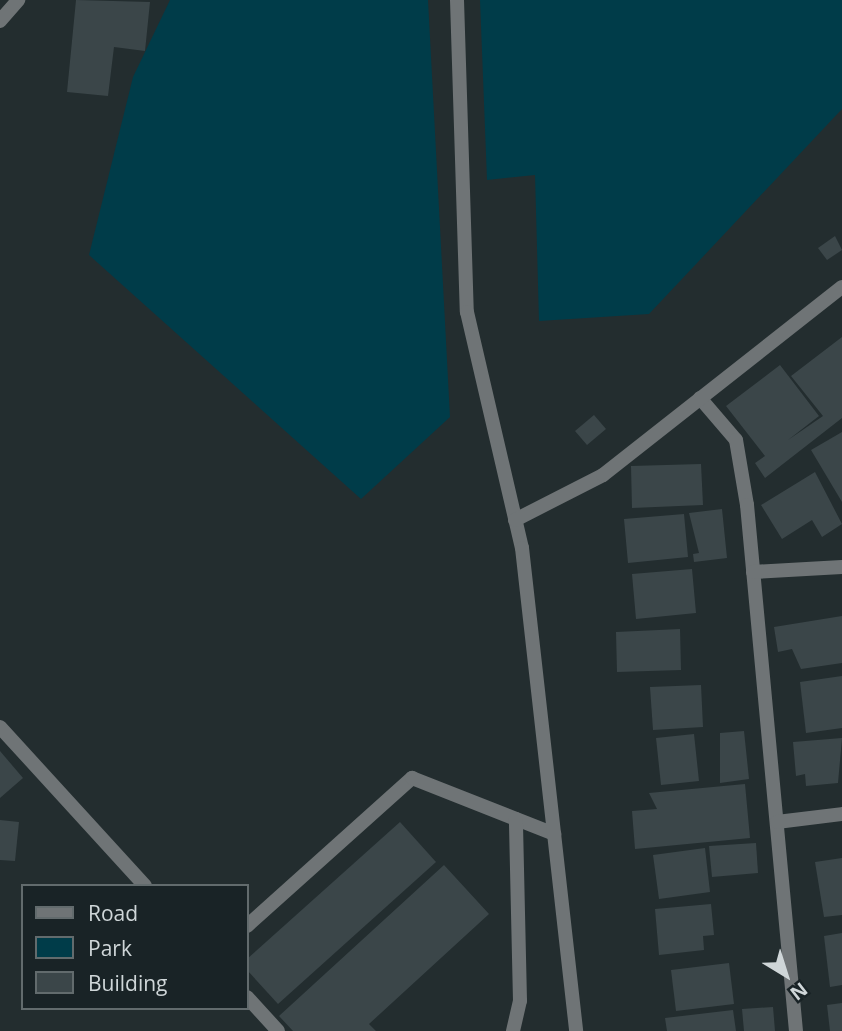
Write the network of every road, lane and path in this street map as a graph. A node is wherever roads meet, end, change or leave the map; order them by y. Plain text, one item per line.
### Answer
1 (18, 0) edge
2 (457, 0) edge
3 (0, 21) edge
4 (842, 287) edge
5 (700, 398) junction
6 (515, 520) junction
7 (842, 567) edge
8 (753, 572) junction
9 (0, 726) edge
10 (842, 814) edge
11 (516, 819) junction
12 (777, 822) junction
13 (554, 834) junction
14 (143, 884) edge
15 (248, 925) edge
16 (248, 998) edge
17 (278, 1031) edge
18 (513, 1031) edge
19 (576, 1031) edge
20 (796, 1031) edge

1 - 3 street
2 - 6 street
4 - 5 street
5 - 6 street
5 - 8 street
6 - 13 street
7 - 8 street
8 - 12 street
9 - 14 street
10 - 12 street
11 - 13 street
11 - 15 street
11 - 18 street
12 - 20 street
13 - 19 street
16 - 17 street

